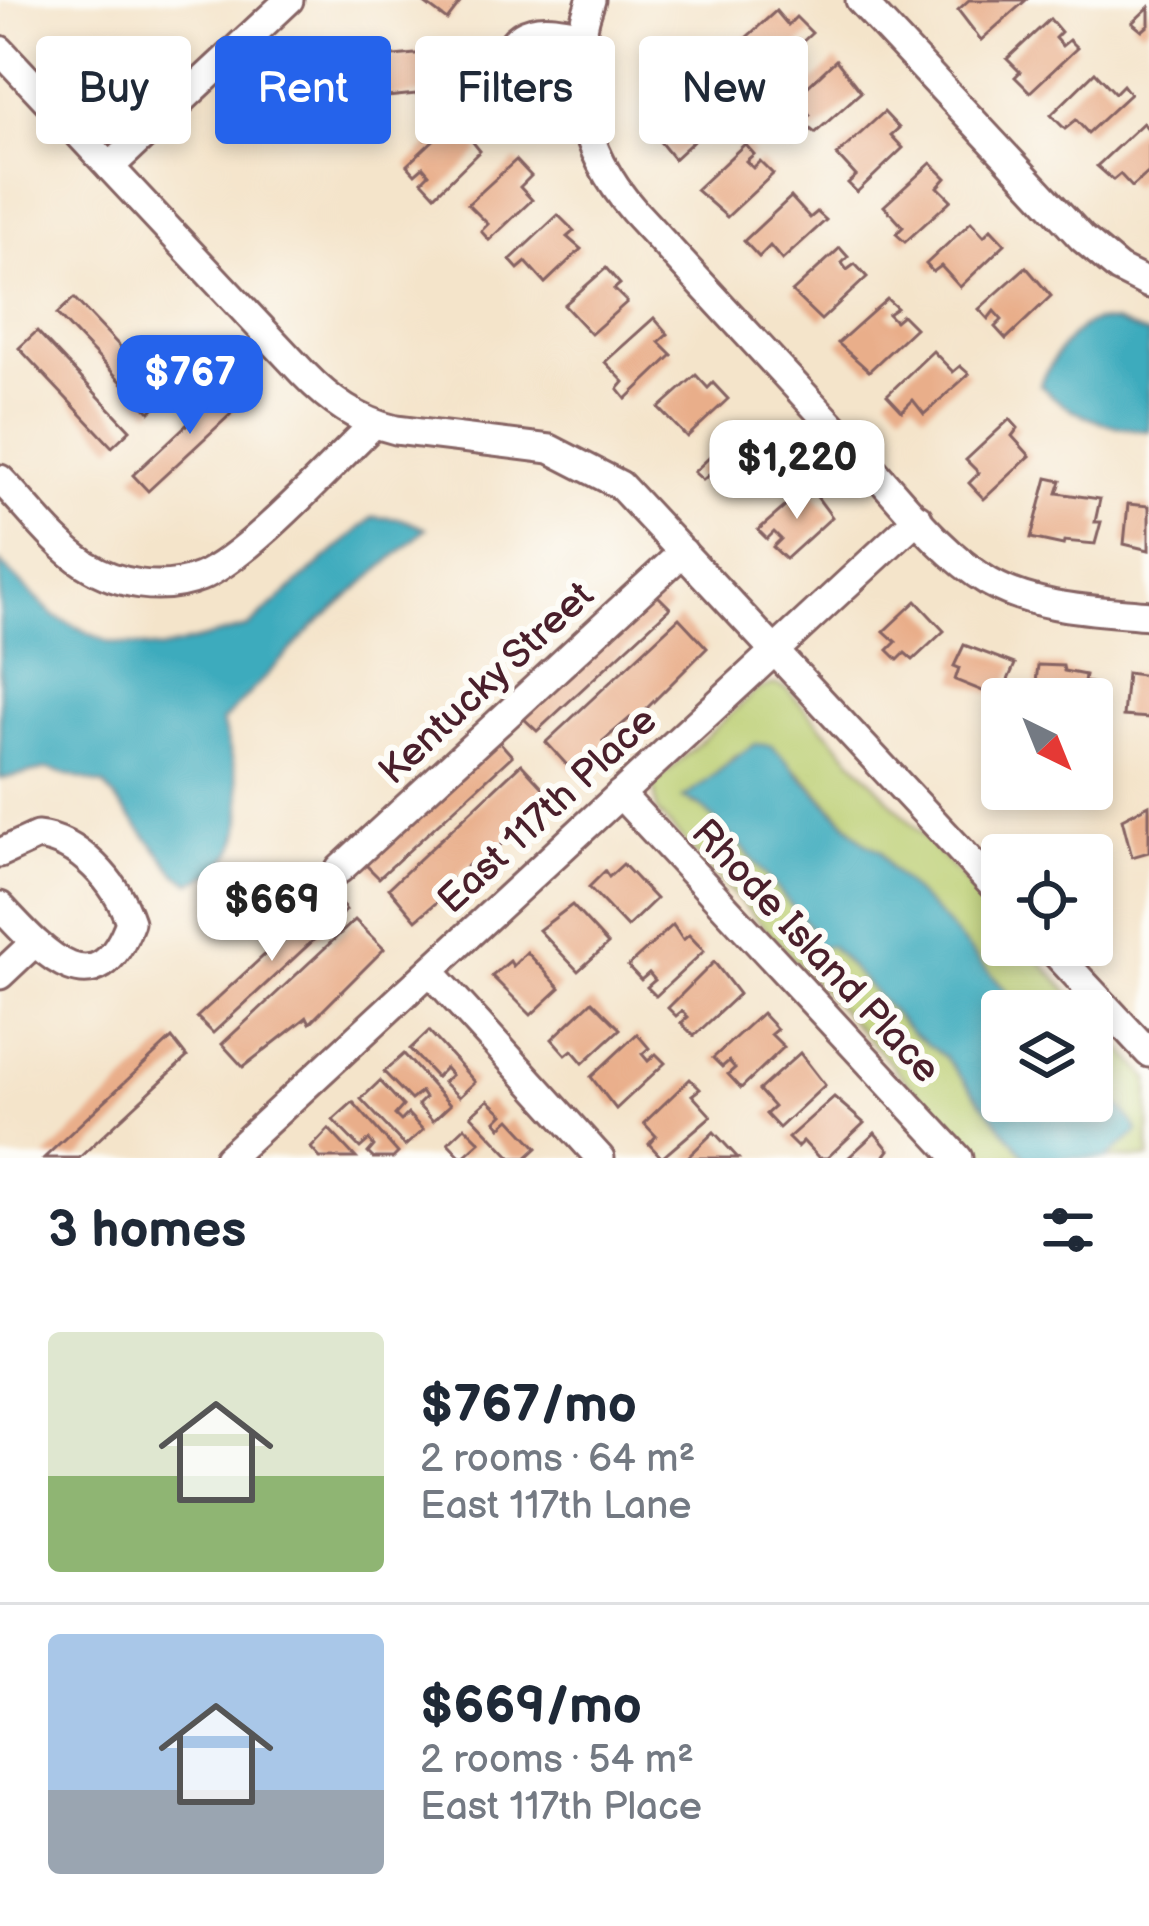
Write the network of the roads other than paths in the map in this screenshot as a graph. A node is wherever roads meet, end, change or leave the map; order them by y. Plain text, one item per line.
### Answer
1 (289, 0) edge
2 (591, 0) edge
3 (860, 0) edge
4 (581, 34) joint
5 (526, 36) edge
6 (0, 50) edge
7 (593, 144) edge
8 (110, 166) junction
9 (1149, 284) edge
10 (373, 425) junction
11 (0, 479) edge
12 (918, 518) junction
13 (682, 552) junction
14 (1149, 615) edge
15 (775, 651) junction
16 (620, 794) junction
17 (0, 853) edge
18 (340, 869) dead end
19 (981, 872) edge
20 (0, 906) edge
21 (34, 943) junction
22 (1068, 966) edge
23 (430, 970) junction
24 (0, 975) edge
25 (1149, 1053) edge
26 (594, 1156) edge
27 (228, 1158) edge
28 (958, 1158) edge

1 - 8 street
2 - 4 street
3 - 9 street
4 - 5 street
6 - 8 street
7 - 12 street
8 - 10 street
10 - 11 street
10 - 13 street
12 - 14 street
12 - 15 street, East 117th Place
13 - 15 street
13 - 18 street, Kentucky Street
15 - 16 street, East 117th Place
15 - 19 street
16 - 23 street, East 117th Place
16 - 28 street, Rhode Island Place
17 - 21 street
20 - 21 street
21 - 24 street
22 - 25 street
23 - 26 street
23 - 27 street, East 117th Place

